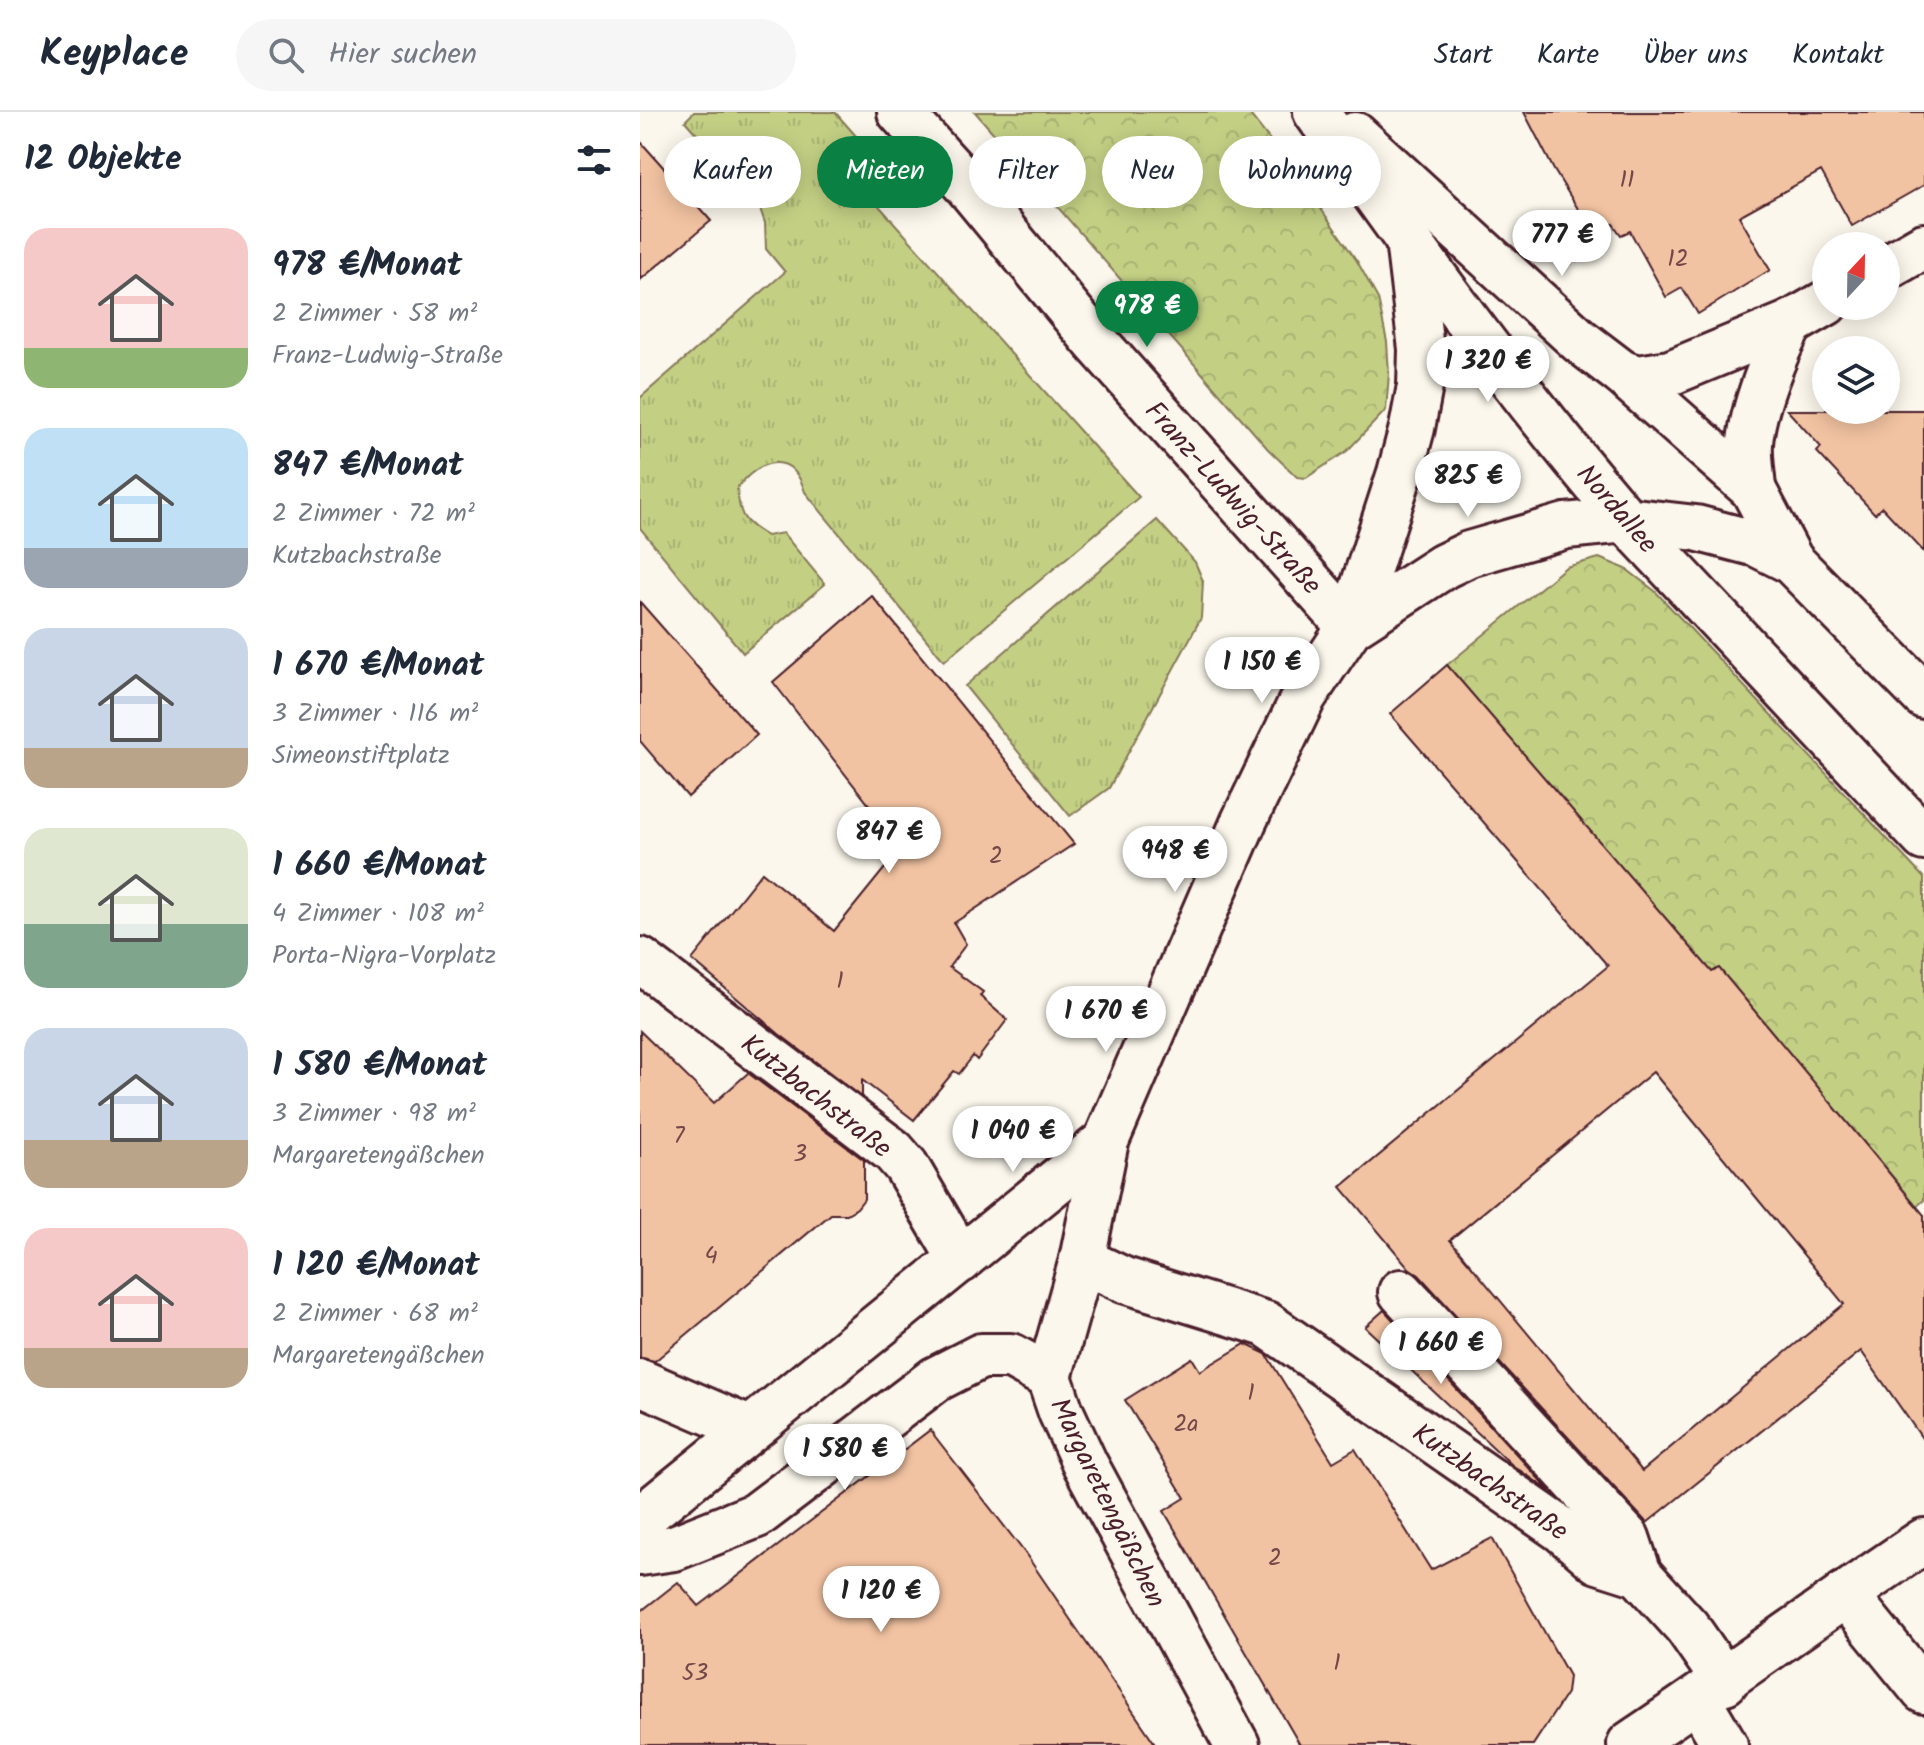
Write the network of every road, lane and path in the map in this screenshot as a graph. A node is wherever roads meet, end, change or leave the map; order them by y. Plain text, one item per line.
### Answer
1 (900, 112) edge
2 (1316, 112) edge
3 (1329, 112) edge
4 (1408, 240) junction
5 (1924, 246) edge
6 (1900, 260) edge
7 (1809, 313) edge
8 (1622, 373) junction
9 (1753, 489) junction
10 (1626, 520) junction
11 (1791, 561) junction
12 (1350, 627) junction
13 (1924, 696) edge
14 (1924, 838) edge
15 (640, 960) edge
16 (1106, 1141) junction
17 (961, 1260) junction
18 (1082, 1260) junction
19 (1401, 1292) dead end
20 (1049, 1377) junction
21 (640, 1382) edge
22 (749, 1429) junction
23 (640, 1519) edge
24 (1924, 1541) edge
25 (640, 1553) edge
26 (1639, 1574) junction
27 (1845, 1594) junction
28 (1711, 1691) junction
29 (1924, 1691) edge
30 (1630, 1744) edge
31 (1237, 1745) edge
32 (1725, 1745) edge

1 - 12 street, Franz-Ludwig-Straße
2 - 4 street, Nordallee
3 - 8 street
4 - 10 street, Nordallee
4 - 12 street
5 - 6 street
7 - 8 street
7 - 9 street
8 - 9 street
9 - 11 street
10 - 11 street
10 - 12 street
10 - 14 street, Nordallee
11 - 13 street
12 - 16 street
15 - 17 street, Kutzbachstraße
16 - 17 street
16 - 18 street
17 - 22 street
18 - 20 street
18 - 26 street, Kutzbachstraße
19 - 26 street
20 - 25 street, Margaretengäßchen
20 - 31 street, Margaretengäßchen
21 - 22 street
22 - 23 street
24 - 27 street
26 - 28 street
27 - 28 street
27 - 29 street
28 - 30 street
28 - 32 street

